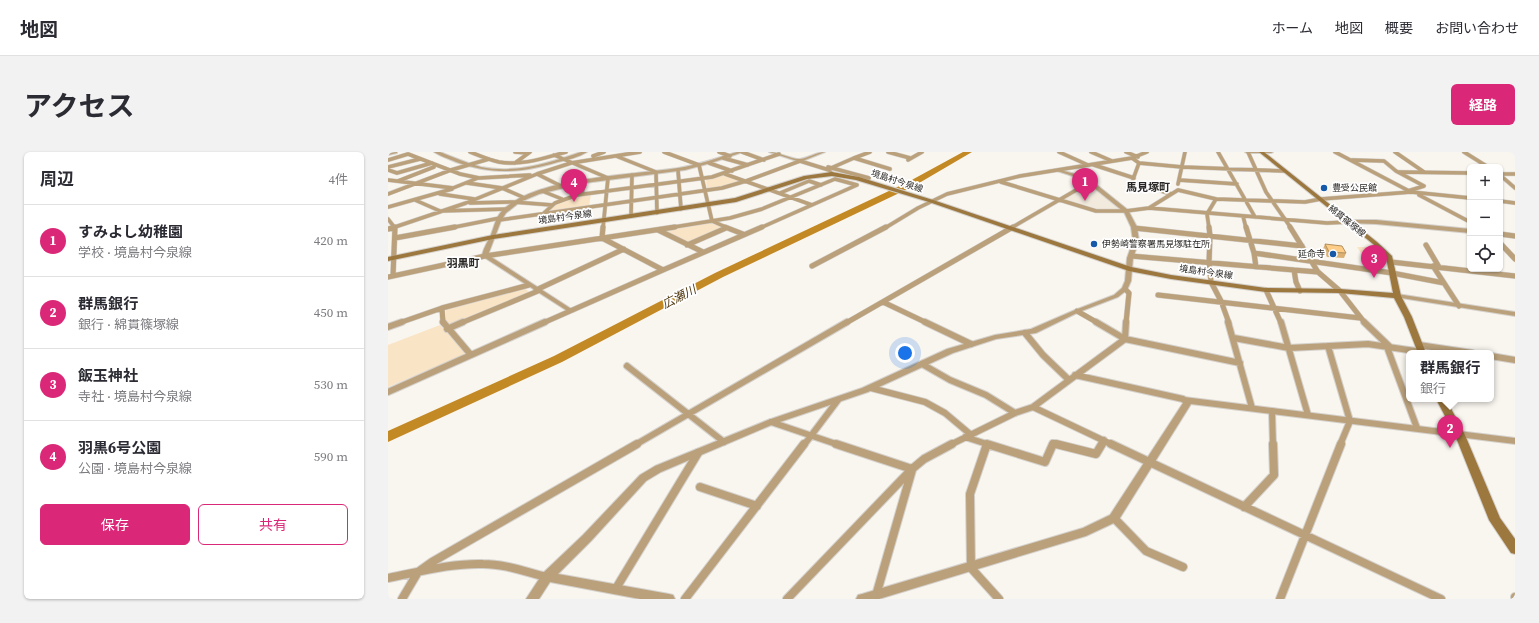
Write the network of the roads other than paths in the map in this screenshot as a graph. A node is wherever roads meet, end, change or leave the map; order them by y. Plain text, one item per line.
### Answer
1 (395, 152) edge
2 (436, 152) edge
3 (470, 152) edge
4 (515, 152) edge
5 (566, 152) edge
6 (585, 152) edge
7 (604, 152) edge
8 (640, 152) edge
9 (664, 152) edge
10 (719, 152) edge
11 (742, 152) edge
12 (771, 152) edge
13 (823, 152) edge
14 (870, 152) edge
15 (888, 152) edge
16 (922, 152) edge
17 (1059, 152) edge
18 (1091, 152) edge
19 (1126, 152) edge
20 (1147, 152) edge
21 (1185, 152) edge
22 (1218, 152) edge
23 (1248, 152) edge
24 (1261, 152) edge
25 (1271, 152) edge
26 (1335, 152) edge
27 (1395, 152) edge
28 (1464, 152) edge
29 (529, 153) edge
30 (554, 153) edge
31 (625, 153) edge
32 (388, 154) edge
33 (778, 154) junction
34 (615, 155) junction
35 (730, 156) junction
36 (1138, 157) junction
37 (723, 158) junction
38 (854, 158) junction
39 (910, 158) junction
40 (1132, 158) junction
41 (420, 159) junction
42 (489, 159) junction
43 (562, 159) junction
44 (589, 159) junction
45 (388, 160) edge
46 (764, 160) junction
47 (802, 160) junction
48 (1351, 160) junction
49 (906, 161) dead end
50 (1112, 161) junction
51 (514, 163) junction
52 (571, 163) junction
53 (709, 163) junction
54 (435, 164) junction
55 (1139, 164) junction
56 (1483, 164) edge
57 (470, 165) junction
58 (748, 165) junction
59 (1090, 165) junction
60 (699, 166) junction
61 (1182, 167) junction
62 (388, 169) edge
63 (890, 169) dead end
64 (451, 170) junction
65 (678, 170) junction
66 (1059, 170) junction
67 (1229, 170) junction
68 (732, 171) junction
69 (831, 171) junction
70 (1256, 171) junction
71 (1284, 171) junction
72 (656, 172) junction
73 (1397, 172) junction
74 (1424, 172) junction
75 (397, 173) junction
76 (1467, 173) edge
77 (724, 174) junction
78 (1503, 174) edge
79 (1515, 174) edge
80 (535, 175) junction
81 (632, 175) junction
82 (1503, 177) edge
83 (479, 178) junction
84 (608, 178) junction
85 (869, 178) dead end
86 (1134, 178) junction
87 (703, 179) junction
88 (388, 180) edge
89 (1179, 180) junction
90 (398, 181) junction
91 (584, 181) junction
92 (1000, 181) junction
93 (466, 182) junction
94 (680, 182) junction
95 (746, 182) junction
96 (1090, 182) junction
97 (417, 184) junction
98 (1237, 184) junction
99 (656, 185) junction
100 (822, 185) junction
101 (561, 186) junction
102 (453, 188) junction
103 (502, 188) junction
104 (631, 188) junction
105 (1515, 188) edge
106 (770, 190) junction
107 (1178, 190) junction
108 (542, 191) junction
109 (606, 191) junction
110 (706, 191) junction
111 (1409, 191) junction
112 (780, 193) junction
113 (1416, 193) junction
114 (388, 194) edge
115 (438, 194) junction
116 (582, 194) junction
117 (681, 194) junction
118 (1171, 194) junction
119 (792, 197) junction
120 (525, 198) junction
121 (656, 198) junction
122 (1467, 198) edge
123 (474, 199) junction
124 (1058, 199) junction
125 (1216, 199) junction
126 (1321, 199) junction
127 (415, 200) junction
128 (562, 200) junction
129 (1245, 200) junction
130 (631, 201) junction
131 (929, 201) junction
132 (1273, 201) junction
133 (1503, 201) edge
134 (466, 203) junction
135 (515, 203) junction
136 (1515, 203) edge
137 (552, 205) junction
138 (605, 205) junction
139 (812, 205) junction
140 (707, 206) junction
141 (388, 207) edge
142 (508, 208) junction
143 (1149, 208) junction
144 (681, 209) junction
145 (440, 211) junction
146 (1126, 211) junction
147 (657, 213) junction
148 (543, 214) junction
149 (1207, 214) junction
150 (631, 216) junction
151 (1243, 216) junction
152 (1255, 217) junction
153 (388, 219) edge
154 (499, 220) junction
155 (1286, 220) junction
156 (1467, 220) edge
157 (604, 221) junction
158 (712, 221) junction
159 (1349, 222) junction
160 (395, 226) junction
161 (726, 228) junction
162 (1009, 228) junction
163 (1134, 228) junction
164 (388, 229) edge
165 (658, 230) junction
166 (1467, 231) edge
167 (743, 234) junction
168 (1503, 234) edge
169 (1210, 236) junction
170 (1515, 236) edge
171 (492, 237) junction
172 (602, 238) junction
173 (1250, 241) junction
174 (394, 242) junction
175 (687, 245) junction
176 (1426, 245) dead end
177 (388, 246) edge
178 (1302, 246) junction
179 (1503, 246) edge
180 (624, 249) junction
181 (703, 252) junction
182 (1254, 253) junction
183 (485, 256) junction
184 (1131, 256) junction
185 (390, 258) edge
186 (1515, 259) edge
187 (1311, 261) junction
188 (1391, 262) junction
189 (1209, 263) junction
190 (812, 266) dead end
191 (1432, 266) junction
192 (1256, 267) junction
193 (1438, 267) junction
194 (1130, 269) junction
195 (663, 270) junction
196 (1294, 270) junction
197 (1318, 272) junction
198 (1392, 274) junction
199 (1515, 276) edge
200 (390, 277) edge
201 (1211, 282) junction
202 (1444, 283) junction
203 (530, 285) junction
204 (1125, 289) junction
205 (537, 290) junction
206 (1266, 290) junction
207 (1340, 290) junction
208 (1300, 291) junction
209 (1158, 295) dead end
210 (1397, 296) junction
211 (1221, 301) junction
212 (883, 302) junction
213 (1459, 306) junction
214 (442, 308) junction
215 (1276, 308) junction
216 (570, 311) junction
217 (1077, 311) junction
218 (1515, 314) edge
219 (1360, 318) junction
220 (388, 327) edge
221 (447, 329) junction
222 (1025, 333) junction
223 (1234, 338) junction
224 (1125, 339) junction
225 (970, 344) junction
226 (1328, 346) junction
227 (1389, 347) junction
228 (1289, 348) junction
229 (1421, 350) edge
230 (471, 355) junction
231 (1494, 356) edge
232 (1515, 360) edge
233 (1240, 363) junction
234 (922, 364) junction
235 (627, 366) dead end
236 (1075, 375) junction
237 (1069, 380) junction
238 (871, 388) junction
239 (388, 392) edge
240 (1406, 396) edge
241 (838, 400) junction
242 (1186, 400) junction
243 (1408, 402) edge
244 (1443, 402) edge
245 (1033, 407) junction
246 (1252, 408) junction
247 (1272, 411) junction
248 (688, 414) junction
249 (1015, 414) junction
250 (1308, 415) junction
251 (1350, 421) junction
252 (771, 422) junction
253 (1417, 428) dead end
254 (811, 435) junction
255 (1460, 435) junction
256 (968, 436) junction
257 (1104, 440) junction
258 (1515, 441) edge
259 (724, 442) junction
260 (987, 444) junction
261 (698, 453) junction
262 (1149, 462) junction
263 (912, 469) junction
264 (700, 487) dead end
265 (757, 506) junction
266 (1244, 507) junction
267 (1114, 518) junction
268 (1304, 535) junction
269 (1515, 549) edge
270 (1183, 567) dead end
271 (971, 568) junction
272 (418, 572) junction
273 (547, 577) junction
274 (388, 578) edge
275 (616, 590) junction
276 (876, 597) edge
277 (402, 599) edge
278 (532, 599) edge
279 (669, 599) edge
280 (685, 599) edge
281 (787, 599) edge
282 (862, 599) edge
283 (999, 599) edge
284 (1280, 599) edge
285 (1441, 599) edge

1 - 32 street
2 - 57 street
3 - 42 street
4 - 29 street
5 - 30 street
6 - 43 street
7 - 44 street
8 - 31 street
9 - 60 street
10 - 35 street
11 - 35 street
11 - 46 street
12 - 33 street
13 - 47 street
14 - 38 street
15 - 39 street
16 - 39 street
17 - 59 street
18 - 50 street
19 - 36 street
20 - 36 street
21 - 61 street
22 - 67 street
23 - 24 street
23 - 70 street
24 - 25 street
24 - 71 main road, 綿貫篠塚線
26 - 48 street
27 - 74 street
28 - 56 street
29 - 51 street
30 - 43 street
30 - 51 street
31 - 34 street
33 - 46 street
33 - 47 street
34 - 44 street
34 - 72 street
35 - 37 street
36 - 40 street
37 - 53 street
37 - 58 street
38 - 63 street
38 - 69 street
39 - 49 street
40 - 50 street
40 - 55 street
41 - 45 street
41 - 54 street
41 - 62 street
42 - 51 street
42 - 57 street
43 - 52 street
43 - 57 street
44 - 52 street
46 - 58 street
47 - 69 street
47 - 69 street
47 - 95 street
48 - 73 street
48 - 111 street
50 - 59 street
52 - 80 street
52 - 84 street
53 - 60 street
53 - 68 street
54 - 64 street
54 - 75 street
54 - 90 street
55 - 61 street
55 - 86 street
57 - 64 street
58 - 68 street
59 - 66 street
59 - 86 street
60 - 65 street
60 - 87 street
61 - 67 street
61 - 89 street
62 - 75 street
64 - 83 street
64 - 97 street
65 - 72 street
65 - 94 street
66 - 92 street
66 - 96 street
67 - 70 street
67 - 98 street
68 - 77 street
69 - 85 street
69 - 106 main road, 境島村今泉線
69 - 131 main road, 境島村今泉線
70 - 71 street
70 - 132 street
71 - 126 main road, 綿貫篠塚線
72 - 81 street
72 - 99 street
73 - 74 street
73 - 111 street
74 - 76 street
75 - 88 street
77 - 87 street
77 - 95 street
78 - 79 street
80 - 83 street
80 - 101 street
80 - 103 street
81 - 84 street
81 - 104 street
82 - 105 street
83 - 93 street
84 - 91 street
84 - 109 street
86 - 118 street
87 - 94 street
87 - 110 street
88 - 90 street
89 - 98 street
89 - 107 street
90 - 97 street
91 - 101 street
91 - 116 street
92 - 124 street
92 - 131 street
93 - 102 street
93 - 103 street
94 - 99 street
94 - 117 street
95 - 106 street
95 - 110 street
96 - 124 street
96 - 146 street
97 - 102 street
97 - 114 street
98 - 129 street
99 - 104 street
99 - 121 street
100 - 112 street
100 - 119 street
100 - 139 street
101 - 108 street
102 - 115 street
103 - 120 street
103 - 123 street
104 - 109 street
104 - 130 street
106 - 112 street
106 - 140 main road, 境島村今泉線
107 - 118 street
107 - 125 street
108 - 120 street
108 - 128 street
109 - 116 street
109 - 138 street
110 - 117 street
110 - 140 street
111 - 113 street
111 - 126 street
112 - 119 street
113 - 122 street
113 - 156 street
115 - 123 street
115 - 127 street
116 - 128 street
117 - 121 street
117 - 144 street
118 - 143 street
119 - 139 street
119 - 158 street
120 - 135 street
121 - 130 street
121 - 147 street
123 - 134 street
124 - 146 street
124 - 162 street
125 - 129 street
125 - 149 street
126 - 132 street
126 - 159 main road, 綿貫篠塚線
127 - 141 street
127 - 145 street
128 - 137 street
129 - 132 street
129 - 152 street
130 - 138 street
130 - 150 street
131 - 162 main road, 境島村今泉線
131 - 190 street
132 - 155 street
133 - 136 street
134 - 135 street
134 - 145 street
135 - 137 street
135 - 142 street
137 - 148 street
138 - 148 street
138 - 157 street
139 - 167 street
140 - 144 main road, 境島村今泉線
140 - 158 street
142 - 145 street
142 - 154 street
143 - 146 street
143 - 149 street
144 - 147 main road, 境島村今泉線
145 - 160 street
146 - 163 street
147 - 150 main road, 境島村今泉線
148 - 154 street
149 - 151 street
149 - 169 street
150 - 157 main road, 境島村今泉線
151 - 152 street
151 - 173 street
152 - 155 street
153 - 160 street
154 - 171 street
154 - 174 street
155 - 159 street
155 - 178 street
157 - 171 main road, 境島村今泉線
157 - 172 street
158 - 161 street
158 - 165 street
159 - 166 street
159 - 188 main road, 綿貫篠塚線
160 - 164 street
160 - 174 street
161 - 167 street
161 - 175 street
162 - 194 main road, 境島村今泉線
162 - 212 street
163 - 169 street
163 - 184 street
165 - 172 street
165 - 175 street
167 - 181 street
168 - 170 street
169 - 173 street
169 - 189 street
171 - 183 street
171 - 185 main road, 境島村今泉線
172 - 180 street
172 - 183 street
173 - 178 street
173 - 182 street
174 - 177 street
174 - 185 street
175 - 181 street
176 - 193 street
178 - 187 street
179 - 186 street
180 - 195 street
180 - 205 street
181 - 195 street
182 - 187 street
182 - 192 street
183 - 200 street
183 - 203 street
184 - 189 street
184 - 194 street
185 - 200 street
187 - 197 street
187 - 198 street
188 - 191 street
188 - 198 main road
189 - 192 street
189 - 201 street
191 - 193 street
191 - 202 street
192 - 196 street
193 - 199 street
194 - 201 main road, 境島村今泉線
194 - 204 street
195 - 216 street
196 - 197 street
196 - 208 street
197 - 207 street
198 - 202 street
198 - 210 main road
201 - 206 main road, 境島村今泉線
201 - 211 street
202 - 213 street
203 - 205 street
203 - 214 street
204 - 217 street
204 - 224 street
205 - 216 street
205 - 221 street
206 - 208 main road, 境島村今泉線
206 - 215 street
207 - 208 main road, 境島村今泉線
207 - 210 main road, 境島村今泉線
207 - 219 street
209 - 211 street
210 - 213 street
210 - 229 main road
211 - 215 street
211 - 223 street
212 - 225 street
212 - 248 street
213 - 218 street
214 - 220 street
214 - 221 street
215 - 219 street
215 - 228 street
216 - 230 street
217 - 222 street
217 - 224 street
219 - 227 street
221 - 230 street
222 - 225 street
222 - 237 street
223 - 228 street
223 - 233 street
224 - 233 street
224 - 236 street
225 - 234 street
226 - 227 street
226 - 228 street
226 - 251 street
227 - 229 street
227 - 240 street
228 - 250 street
230 - 239 street
231 - 232 street
233 - 246 street
234 - 238 street
234 - 249 street
235 - 248 street
236 - 237 street
236 - 242 street
237 - 245 street
238 - 241 street
238 - 256 street
241 - 252 street
241 - 254 street
242 - 246 street
242 - 262 street
243 - 253 street
244 - 255 main road
245 - 249 street
245 - 257 street
246 - 247 street
247 - 250 street
247 - 266 street
248 - 259 street
248 - 272 street
249 - 256 street
250 - 251 street
251 - 255 street
251 - 268 street
252 - 254 street
252 - 259 street
254 - 263 street
254 - 265 street
255 - 258 street
255 - 269 main road
256 - 260 street
256 - 263 street
257 - 260 street
257 - 262 street
259 - 261 street
260 - 271 street
261 - 273 street
261 - 275 street
262 - 266 street
262 - 267 street
263 - 276 street
263 - 281 street
264 - 265 street
265 - 280 street
266 - 268 street
267 - 270 street
267 - 271 street
268 - 284 street
268 - 285 street
271 - 276 street
271 - 283 street
272 - 273 street
272 - 274 street
272 - 277 street
273 - 275 street
273 - 278 street
275 - 279 street
276 - 282 street

